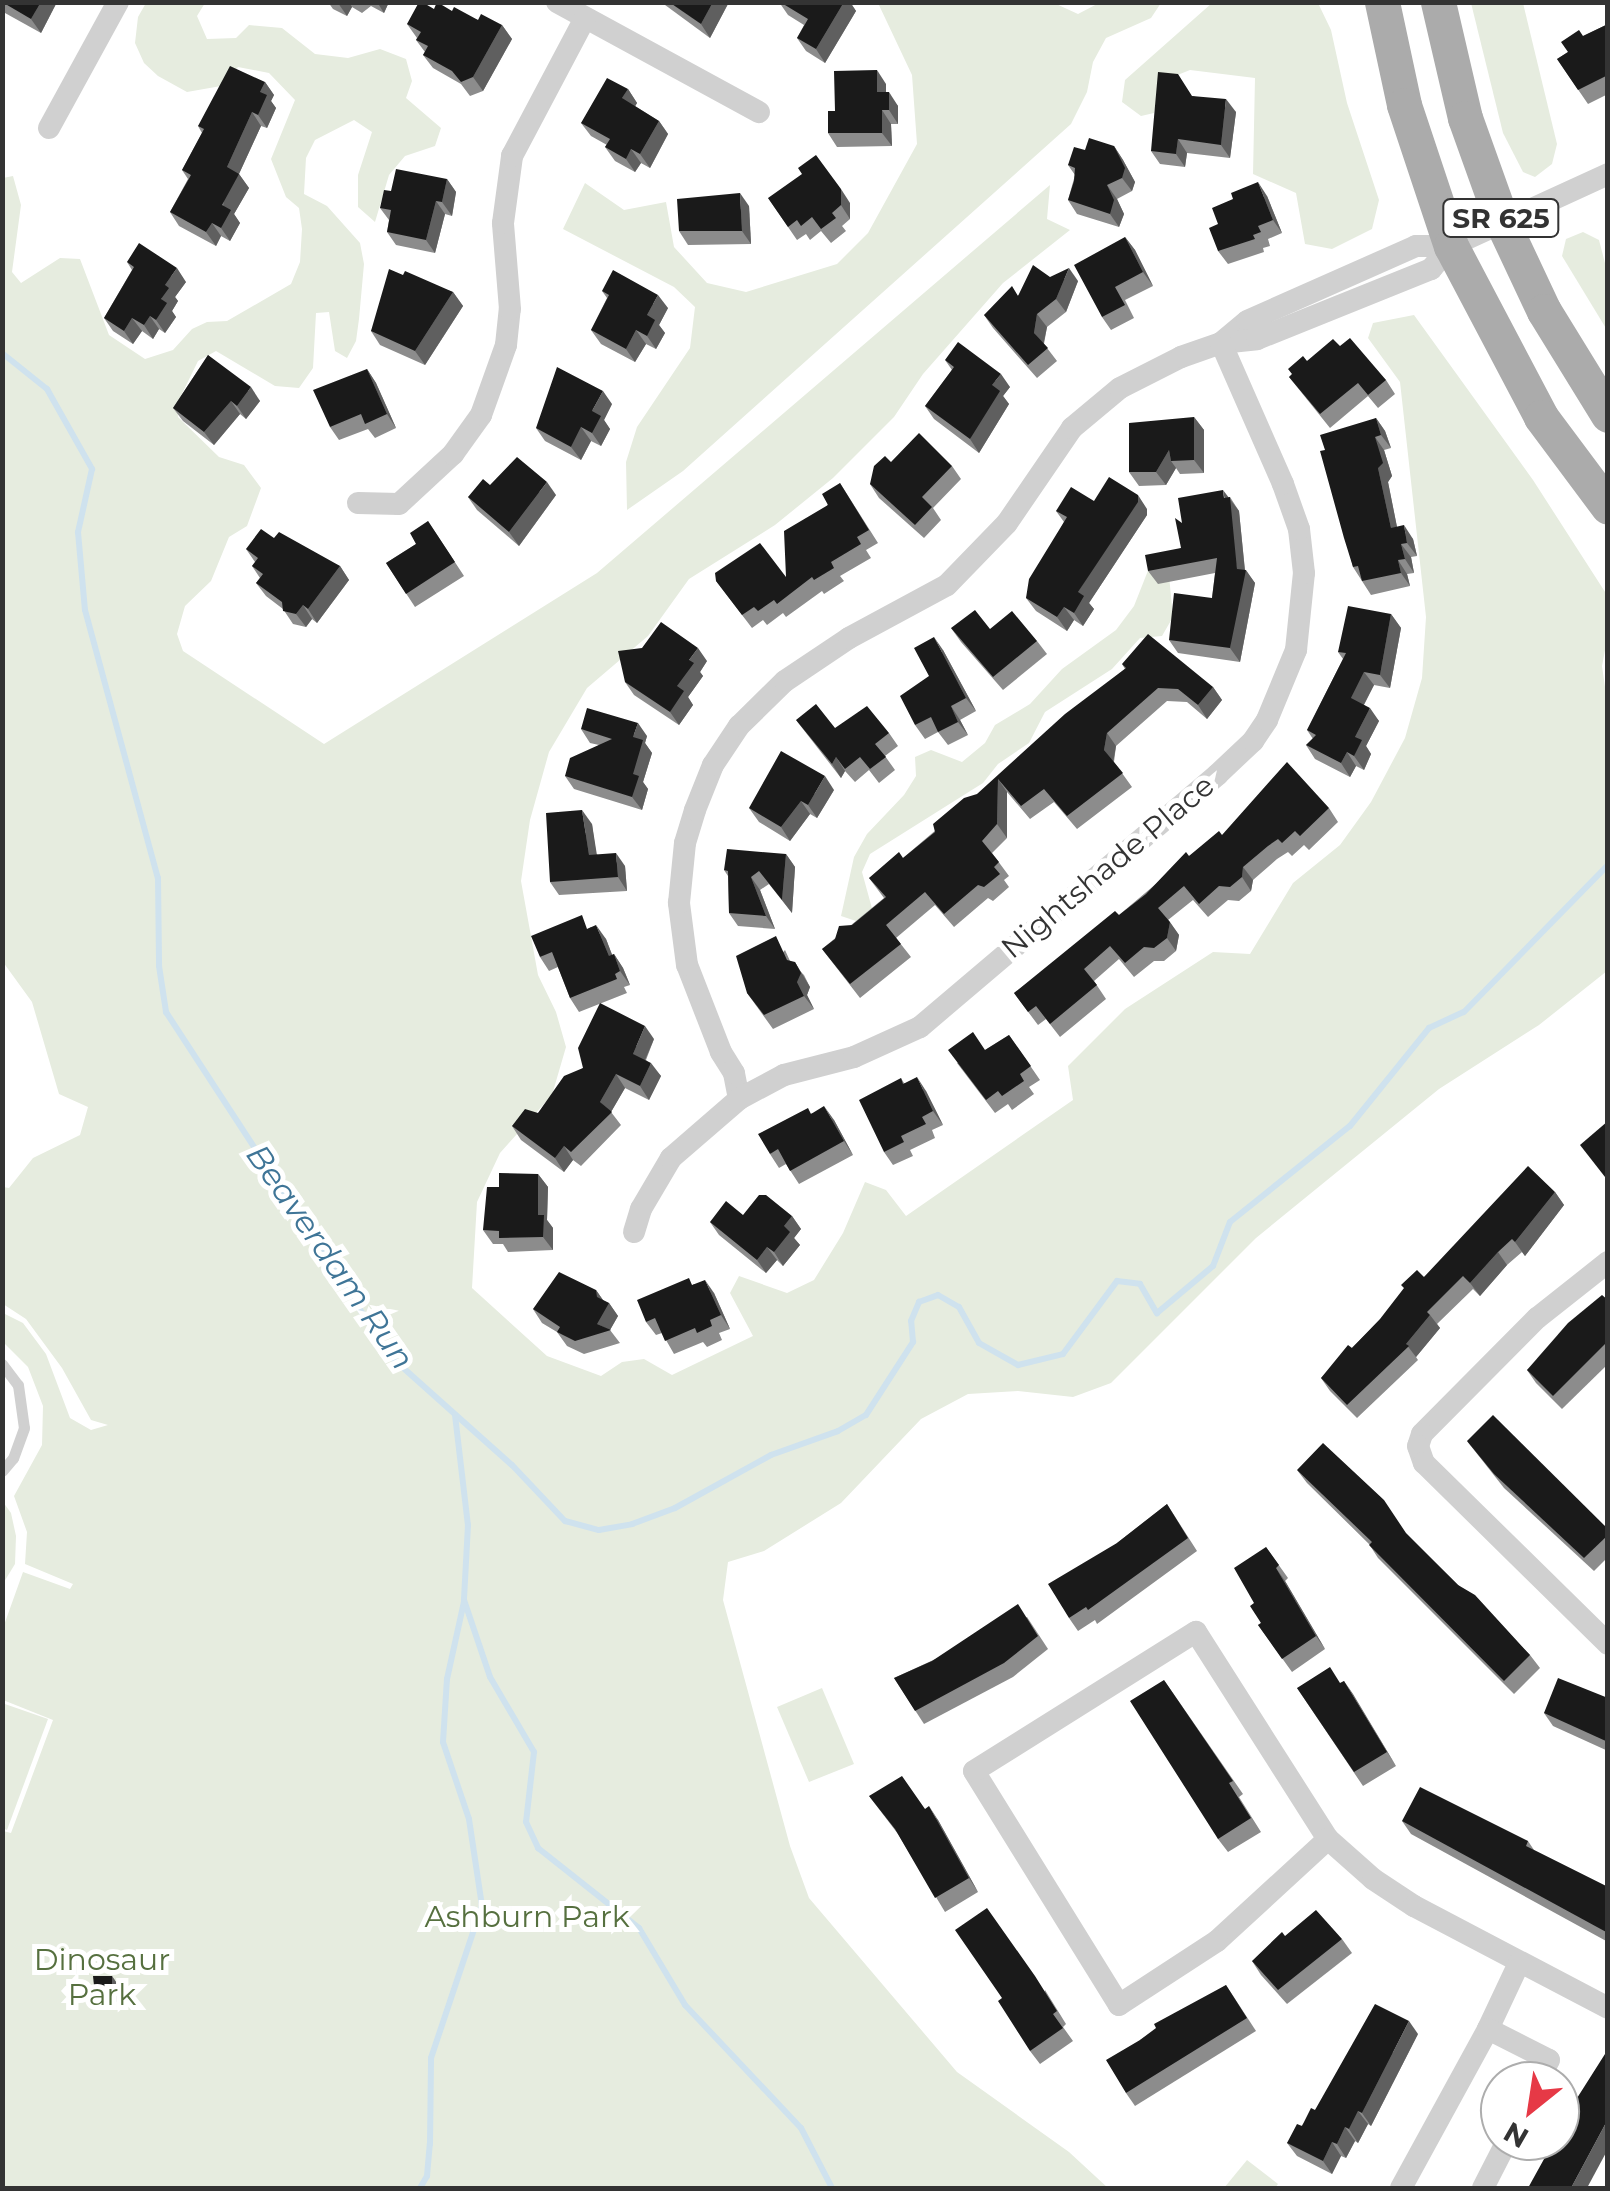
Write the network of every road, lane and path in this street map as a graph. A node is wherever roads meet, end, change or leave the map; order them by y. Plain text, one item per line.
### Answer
1 (118, 2) edge
2 (557, 2) edge
3 (1382, 2) edge
4 (1438, 2) edge
5 (584, 18) junction
6 (759, 112) dead end
7 (49, 128) dead end
8 (1608, 174) edge
9 (1503, 224) junction
10 (1451, 246) junction
11 (1222, 343) junction
12 (1608, 415) edge
13 (358, 504) dead end
14 (1608, 507) edge
15 (739, 1098) junction
16 (634, 1232) dead end
17 (1608, 1262) edge
18 (2, 1364) edge
19 (2, 1470) edge
20 (1608, 1644) edge
21 (1328, 1839) junction
22 (1519, 1963) junction
23 (1608, 2008) edge
24 (1488, 2029) junction
25 (1548, 2061) edge
26 (1497, 2161) edge
27 (1401, 2188) edge
28 (1483, 2188) edge

1 - 7 street
2 - 5 street
3 - 10 main road, SR 625
4 - 9 main road, SR 625
5 - 6 street
5 - 13 street
8 - 9 street
9 - 10 street
9 - 12 main road, SR 625
10 - 11 street
10 - 14 main road, SR 625
11 - 15 street
11 - 15 street, Nightshade Place
15 - 16 street, Nightshade Place
17 - 20 street
18 - 19 lane
21 - 21 street
21 - 22 street
22 - 23 street
22 - 24 street
24 - 25 street
24 - 27 street
26 - 28 street

